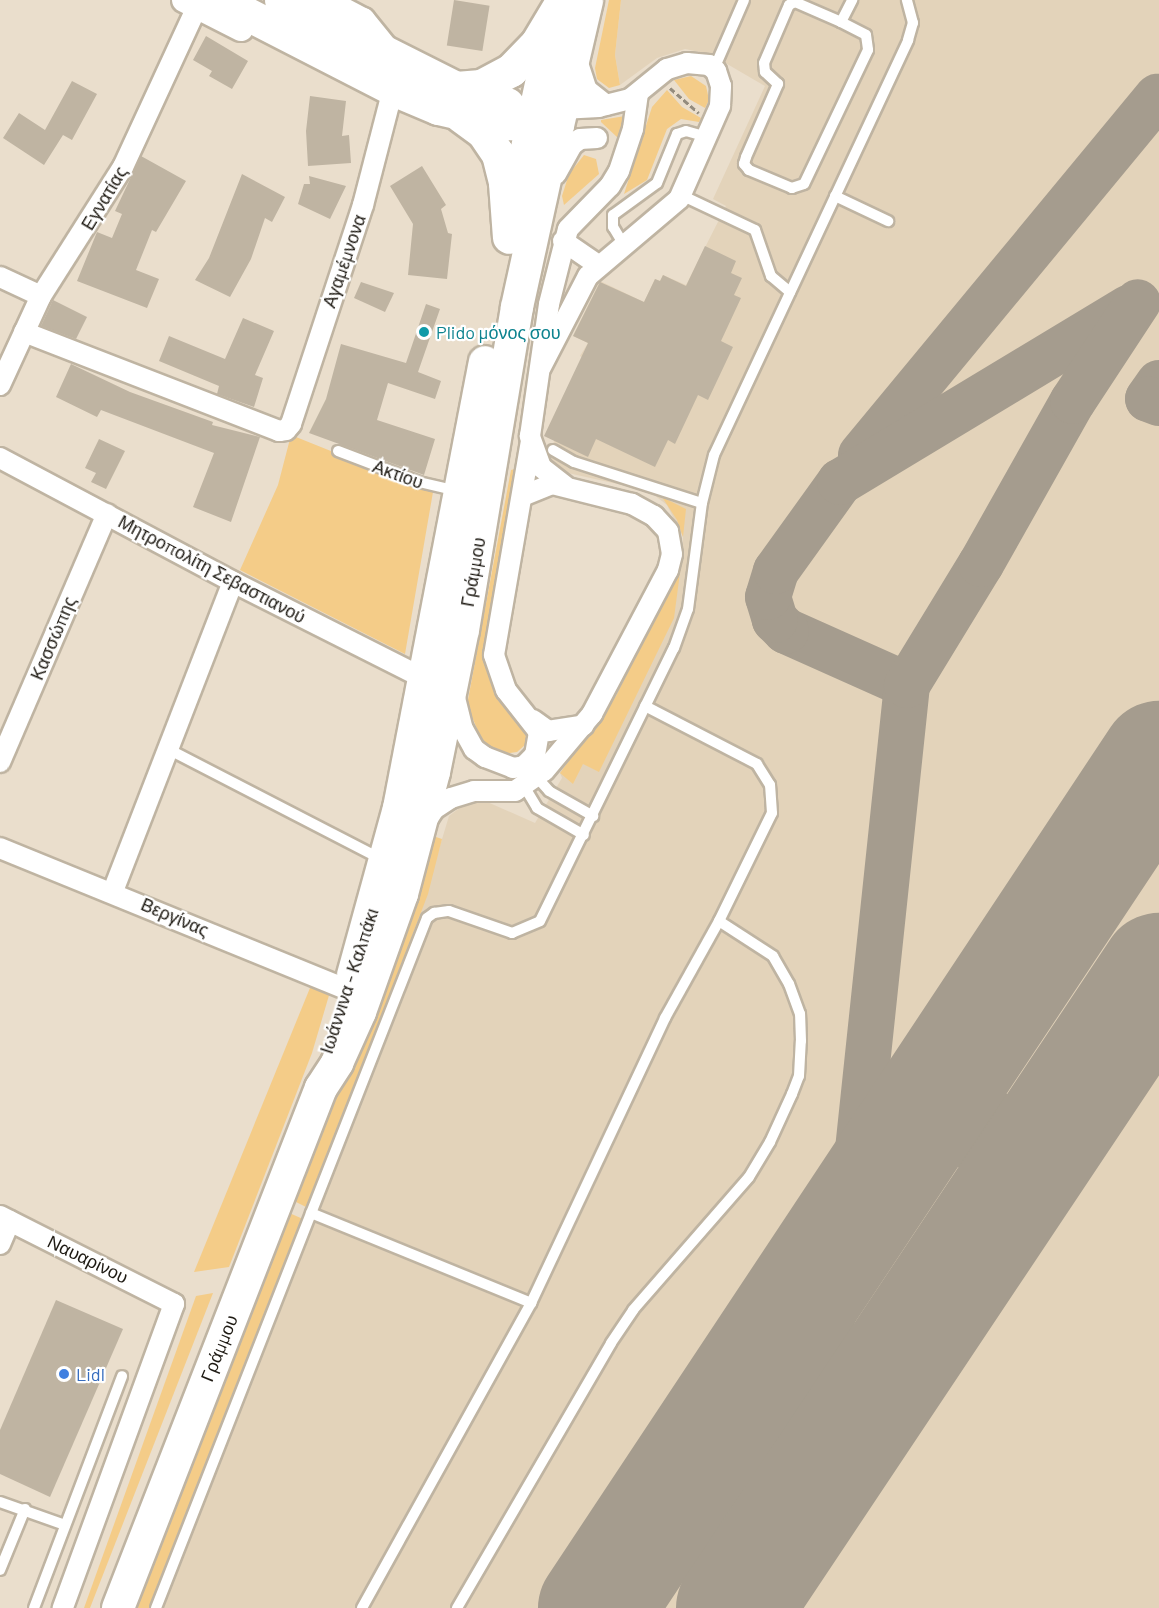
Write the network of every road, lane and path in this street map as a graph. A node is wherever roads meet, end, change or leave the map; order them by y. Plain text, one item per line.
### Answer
1 (281, 0) edge
2 (744, 0) edge
3 (852, 0) edge
4 (907, 0) edge
5 (329, 1) edge
6 (201, 2) edge
7 (568, 3) edge
8 (841, 22) junction
9 (575, 47) junction
10 (714, 69) junction
11 (393, 74) junction
12 (659, 76) junction
13 (638, 94) junction
14 (457, 101) junction
15 (606, 105) junction
16 (546, 117) junction
17 (711, 128) junction
18 (597, 138) junction
19 (624, 158) junction
20 (681, 195) junction
21 (835, 196) junction
22 (888, 221) dead end
23 (563, 241) junction
24 (518, 242) junction
25 (624, 245) junction
26 (598, 265) junction
27 (0, 277) edge
28 (790, 291) junction
29 (41, 296) junction
30 (24, 332) junction
31 (541, 366) junction
32 (0, 385) edge
33 (531, 441) junction
34 (553, 450) dead end
35 (338, 451) dead end
36 (0, 458) edge
37 (565, 486) junction
38 (460, 492) junction
39 (522, 501) junction
40 (702, 503) junction
41 (107, 514) junction
42 (233, 582) junction
43 (456, 665) junction
44 (425, 679) junction
45 (645, 706) junction
46 (532, 720) junction
47 (584, 725) junction
48 (168, 749) junction
49 (0, 762) edge
50 (525, 774) junction
51 (593, 816) junction
52 (584, 835) junction
53 (416, 842) junction
54 (0, 848) edge
55 (386, 862) junction
56 (113, 891) junction
57 (719, 921) junction
58 (354, 1001) junction
59 (321, 1088) joint
60 (311, 1213) junction
61 (5, 1218) edge
62 (0, 1244) edge
63 (531, 1303) junction
64 (122, 1376) dead end
65 (0, 1502) edge
66 (25, 1509) junction
67 (65, 1526) junction
68 (0, 1570) edge
69 (34, 1608) edge
70 (63, 1608) edge
71 (118, 1608) edge
72 (156, 1608) edge
73 (362, 1608) edge
74 (457, 1608) edge

1 - 11 highway
2 - 10 lane
3 - 8 lane
4 - 21 lane
5 - 11 street
6 - 11 highway
6 - 29 street, Εγνατίας
7 - 9 highway
7 - 14 highway
7 - 16 highway
8 - 8 lane
9 - 15 street
9 - 16 highway
10 - 12 street
10 - 17 street
11 - 14 highway
11 - 30 street, Αγαμέμνονα
12 - 13 street
12 - 17 path
13 - 15 street
13 - 19 street
14 - 16 highway
14 - 24 highway
15 - 16 street
16 - 18 street
16 - 24 main road, Γράμμου
17 - 20 street
17 - 25 lane
18 - 19 street
18 - 24 street
19 - 23 street
20 - 25 street
20 - 28 lane
21 - 22 lane
21 - 28 lane
23 - 26 street
23 - 31 street
24 - 38 main road, Γράμμου
24 - 43 main road, Γράμμου
25 - 26 street
26 - 31 street
27 - 29 street
28 - 40 lane
29 - 30 street, Εγνατίας
30 - 32 street, Εγνατίας
31 - 33 street
33 - 37 street
33 - 39 street
34 - 40 lane
35 - 38 lane, Ακτίου
36 - 41 street, Μητροπολίτη Σεβαστιανού
37 - 39 street
37 - 47 street
38 - 44 main road, Γράμμου
39 - 46 street
40 - 45 lane
41 - 42 street, Μητροπολίτη Σεβαστιανού
41 - 49 street, Κασσώπης
42 - 44 street, Μητροπολίτη Σεβαστιανού
42 - 48 street
43 - 50 street
43 - 53 main road, Γράμμου
44 - 55 main road, Γράμμου
45 - 51 lane
45 - 57 lane
46 - 47 street
46 - 50 street
47 - 50 street
48 - 55 lane
48 - 56 street
50 - 51 lane
50 - 52 lane
50 - 53 street
51 - 52 lane
52 - 60 lane
53 - 58 main road, Γράμμου
54 - 56 street, Βεργίνας
55 - 58 main road, Ιωάννινα - Καλπάκι
56 - 58 street, Βεργίνας
57 - 63 lane
57 - 74 lane
58 - 59 main road, Ιωάννινα - Καλπάκι
59 - 71 main road, Γράμμου
60 - 63 lane
60 - 72 lane
61 - 62 street
61 - 70 street, Ναυαρίνου
63 - 73 lane
64 - 67 lane
65 - 66 lane
66 - 67 lane
66 - 68 lane
67 - 69 lane

